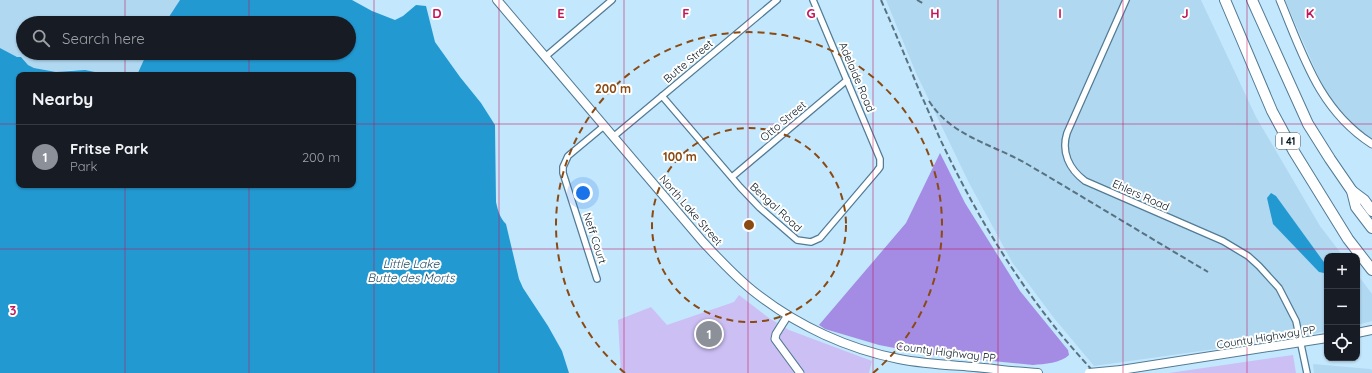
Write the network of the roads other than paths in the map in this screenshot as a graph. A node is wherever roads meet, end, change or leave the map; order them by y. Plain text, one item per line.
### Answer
1 (497, 0) edge
2 (612, 0) edge
3 (777, 0) edge
4 (813, 0) edge
5 (1126, 0) edge
6 (1225, 0) edge
7 (1252, 0) edge
8 (1280, 0) edge
9 (545, 56) junction
10 (847, 80) junction
11 (662, 96) junction
12 (604, 126) junction
13 (613, 137) junction
14 (1372, 144) edge
15 (880, 163) joint
16 (732, 177) junction
17 (1352, 191) junction
18 (1372, 211) edge
19 (1372, 228) edge
20 (1372, 270) edge
21 (597, 279) dead end
22 (788, 315) junction
23 (1372, 330) edge
24 (1360, 332) edge
25 (1324, 339) edge
26 (1301, 343) junction
27 (800, 373) edge
28 (1038, 373) edge
29 (1089, 373) edge
30 (1307, 373) edge

1 - 9 main road, North Lake Street
2 - 9 street
3 - 11 street, Butte Street
4 - 10 street, Adelaide Road
5 - 26 street, Ehlers Road
6 - 20 highway, I 41
7 - 17 highway, I 41
8 - 14 street
9 - 12 main road, North Lake Street
10 - 15 street, Adelaide Road
10 - 16 street, Otto Street
11 - 13 street, Butte Street
11 - 16 street, Bengal Road
12 - 13 main road, North Lake Street
12 - 21 street, Neff Court
13 - 22 main road, North Lake Street
15 - 16 street, Bengal Road
17 - 18 highway
17 - 19 highway, I 41
22 - 27 street
22 - 28 main road, County Highway PP
23 - 24 main road
25 - 26 main road, County Highway PP
26 - 29 main road, County Highway PP, bridge
26 - 30 street, Ehlers Road

